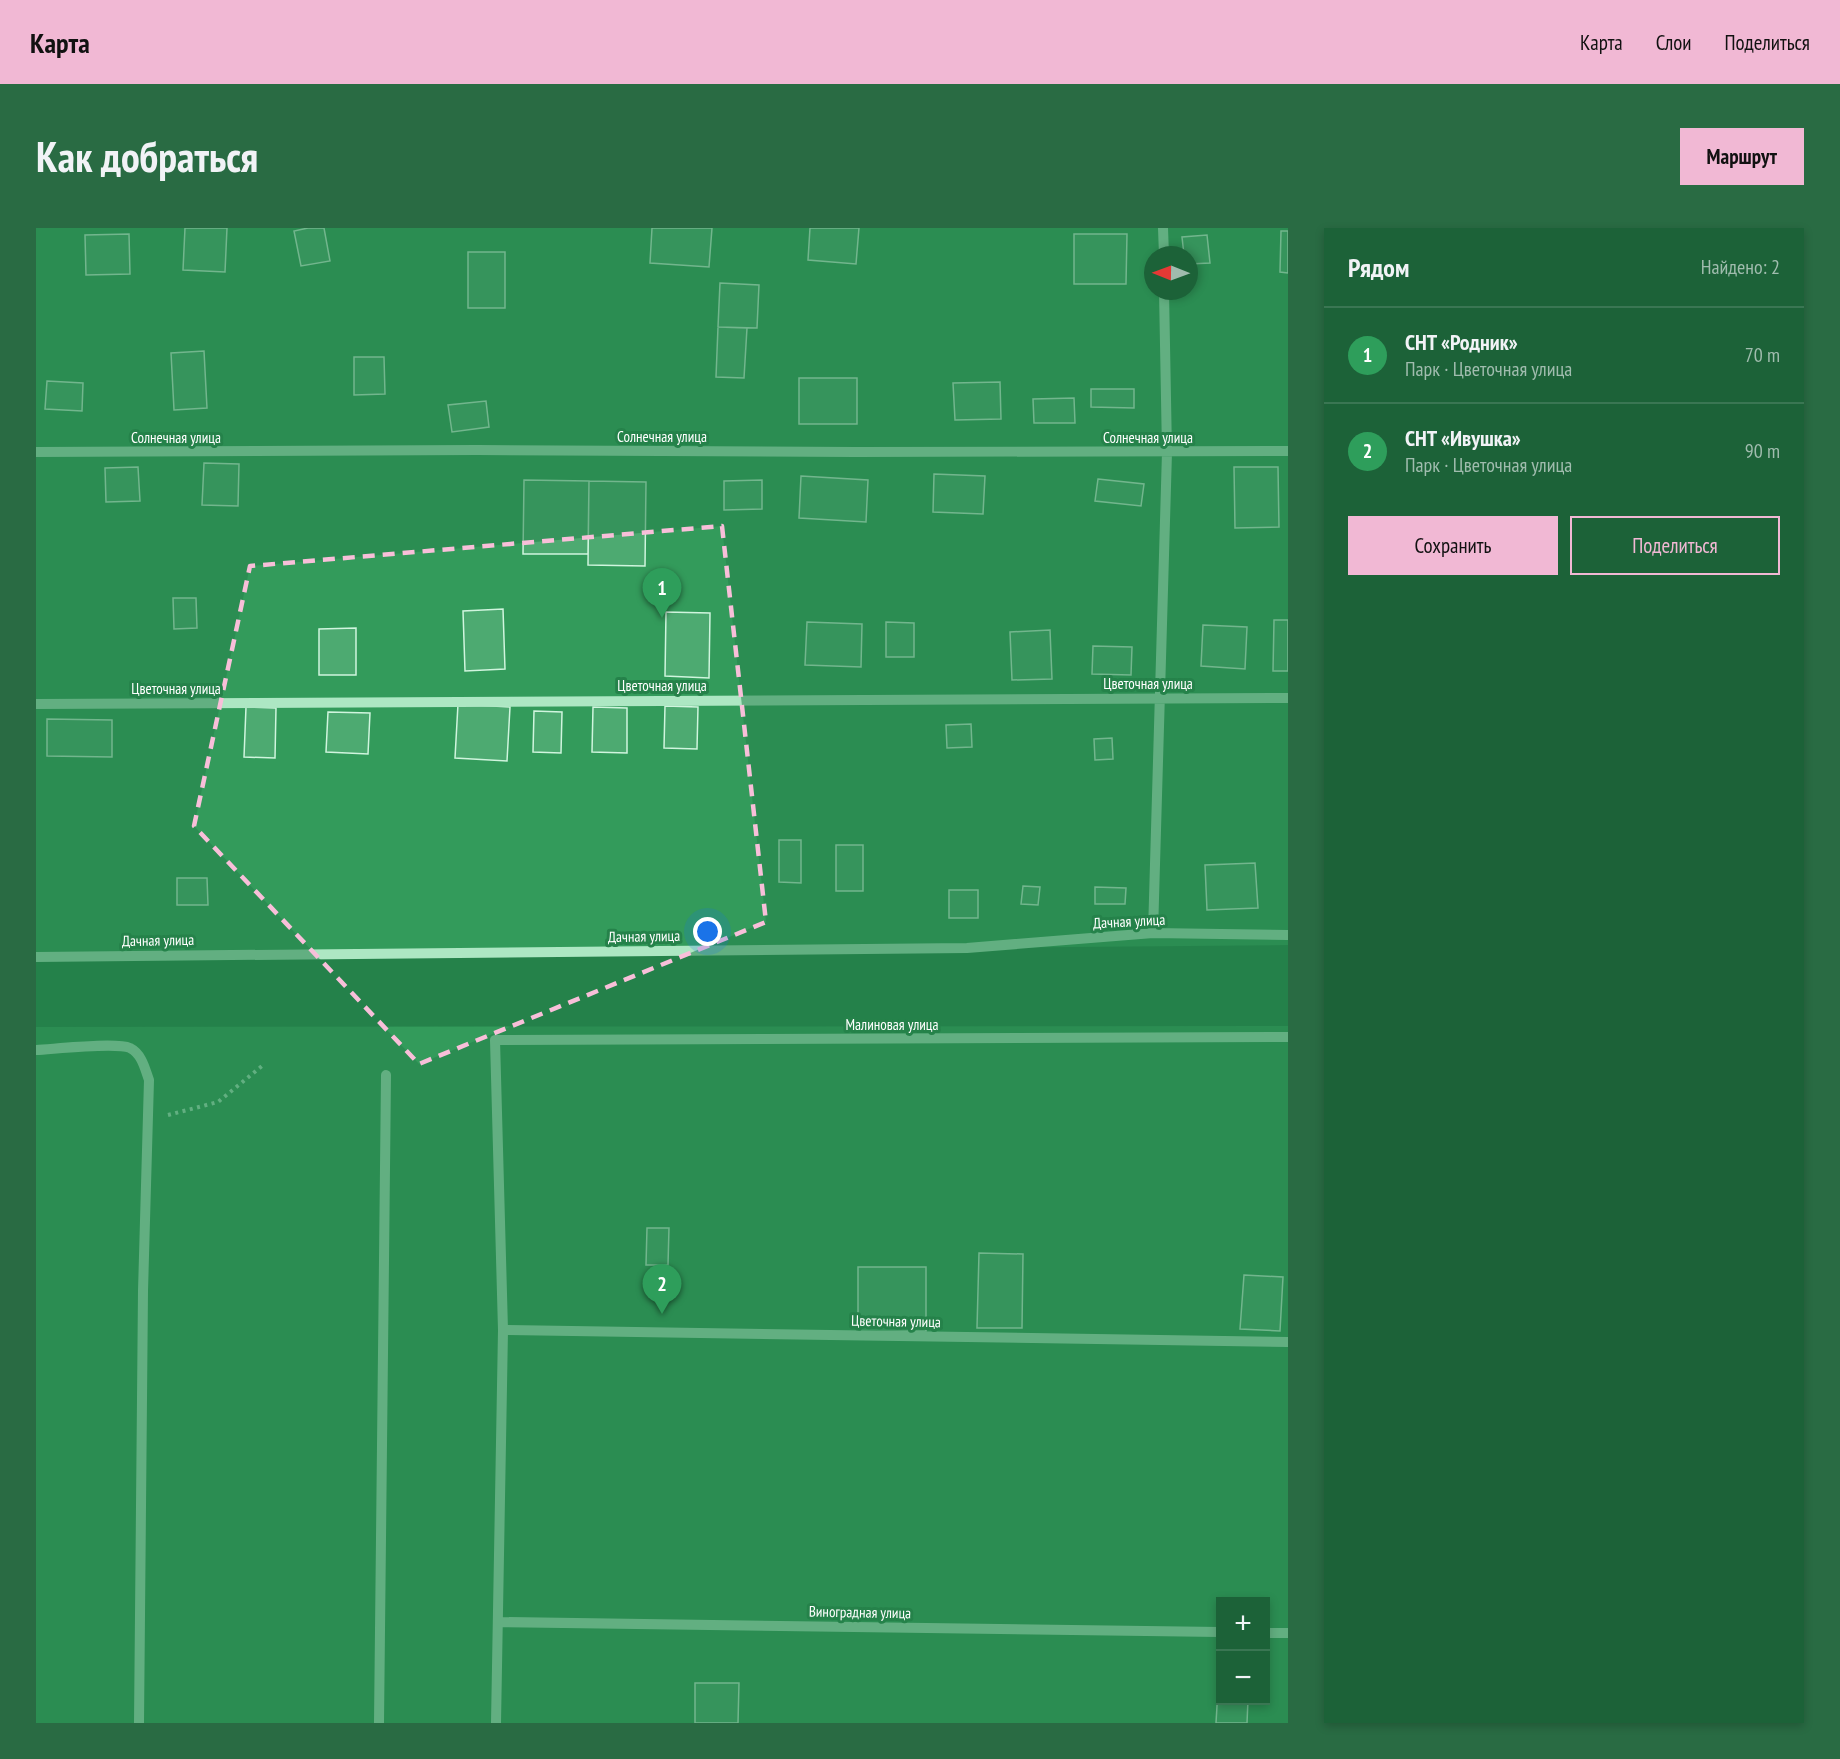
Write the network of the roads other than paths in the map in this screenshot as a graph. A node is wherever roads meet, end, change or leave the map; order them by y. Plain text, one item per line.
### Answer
1 (1163, 228) edge
2 (1164, 246) edge
3 (1164, 300) edge
4 (1288, 451) edge
5 (36, 452) edge
6 (1167, 452) junction
7 (1161, 698) junction
8 (1288, 698) edge
9 (36, 704) edge
10 (1153, 933) junction
11 (1288, 935) edge
12 (36, 957) edge
13 (1288, 1037) edge
14 (36, 1050) edge
15 (386, 1075) dead end
16 (503, 1330) junction
17 (1288, 1342) edge
18 (499, 1622) junction
19 (1216, 1632) edge
20 (1270, 1633) edge
21 (1288, 1633) edge
22 (139, 1723) edge
23 (379, 1723) edge
24 (496, 1723) edge

1 - 2 street
3 - 6 street
4 - 6 street, Солнечная улица
5 - 6 street, Солнечная улица
6 - 7 street
7 - 8 street, Цветочная улица
7 - 9 street, Цветочная улица
7 - 10 street
10 - 11 street, Дачная улица
10 - 12 street, Дачная улица
13 - 16 street, Малиновая улица
14 - 22 street
15 - 23 street
16 - 17 street, Цветочная улица
16 - 18 street
18 - 19 street, Виноградная улица
18 - 24 street
20 - 21 street

